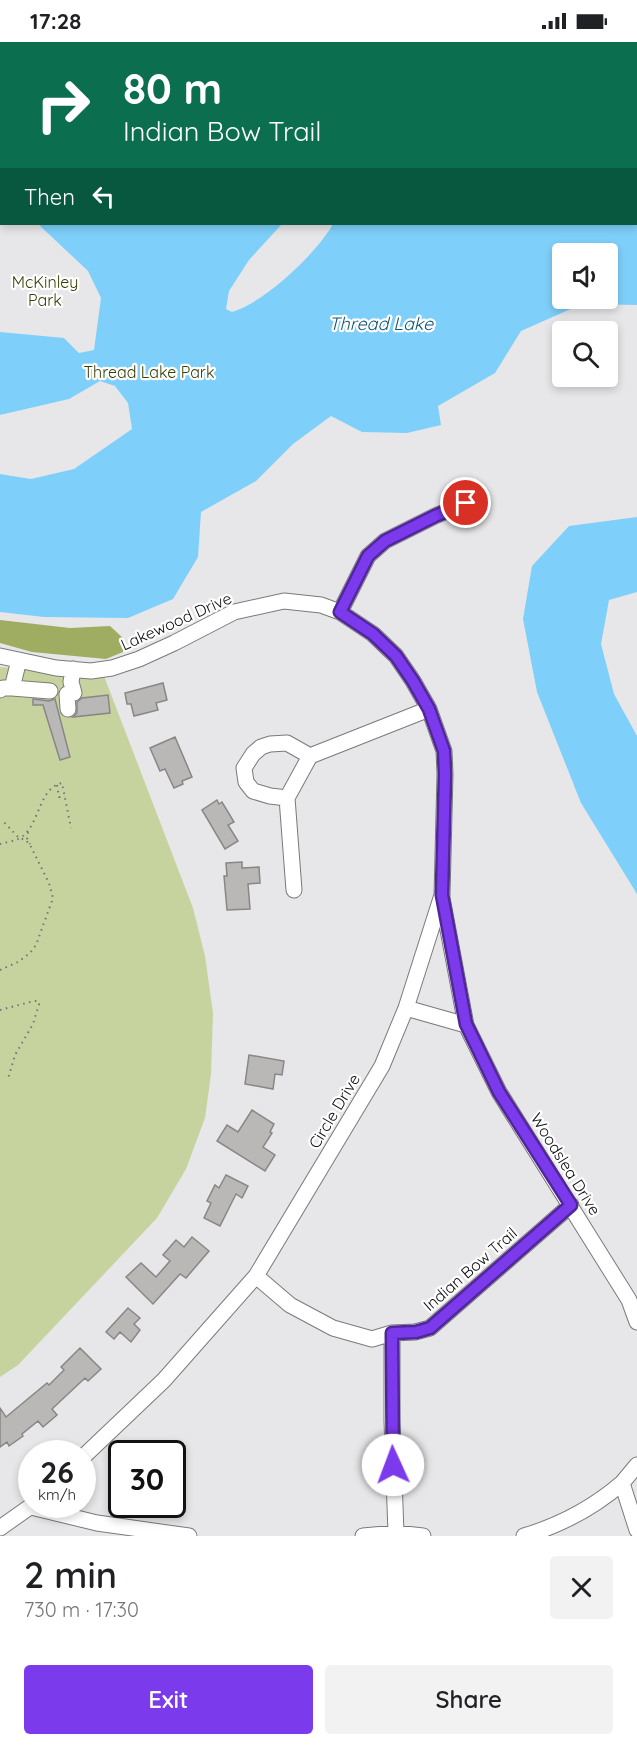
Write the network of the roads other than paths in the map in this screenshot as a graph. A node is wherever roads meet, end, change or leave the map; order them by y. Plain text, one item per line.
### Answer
1 (466, 503) dead end
2 (340, 612) junction
3 (0, 656) edge
4 (19, 660) junction
5 (73, 669) junction
6 (6, 689) edge
7 (50, 691) dead end
8 (68, 709) dead end
9 (429, 709) junction
10 (310, 756) junction
11 (287, 798) junction
12 (294, 890) dead end
13 (442, 895) junction
14 (406, 1008) junction
15 (466, 1024) junction
16 (571, 1205) junction
17 (256, 1276) junction
18 (637, 1322) edge
19 (392, 1333) junction
20 (96, 1445) edge
21 (637, 1465) edge
22 (622, 1483) junction
23 (18, 1516) edge
24 (78, 1518) edge
25 (0, 1528) edge
26 (637, 1530) edge
27 (396, 1533) junction
28 (189, 1536) edge
29 (363, 1536) edge
30 (423, 1536) edge
31 (524, 1536) edge

1 - 2 street
2 - 5 street, Lakewood Drive
2 - 9 street, Lakewood Drive
3 - 4 street, Lakewood Drive
4 - 5 street, Lakewood Drive
4 - 6 street
5 - 8 street
6 - 7 street
9 - 10 street
9 - 13 street, Circle Drive
10 - 11 street
10 - 11 street
11 - 12 street
13 - 14 street, Circle Drive
13 - 15 street, Woodslea Drive
14 - 15 street
14 - 17 street, Circle Drive
15 - 16 street, Woodslea Drive
16 - 18 street, Woodslea Drive
16 - 19 street, Indian Bow Trail
17 - 19 street, Indian Bow Trail
17 - 20 street, Circle Drive
19 - 27 street
21 - 22 street
22 - 26 street
22 - 31 street
23 - 25 street
24 - 28 street
27 - 29 street
27 - 30 street

